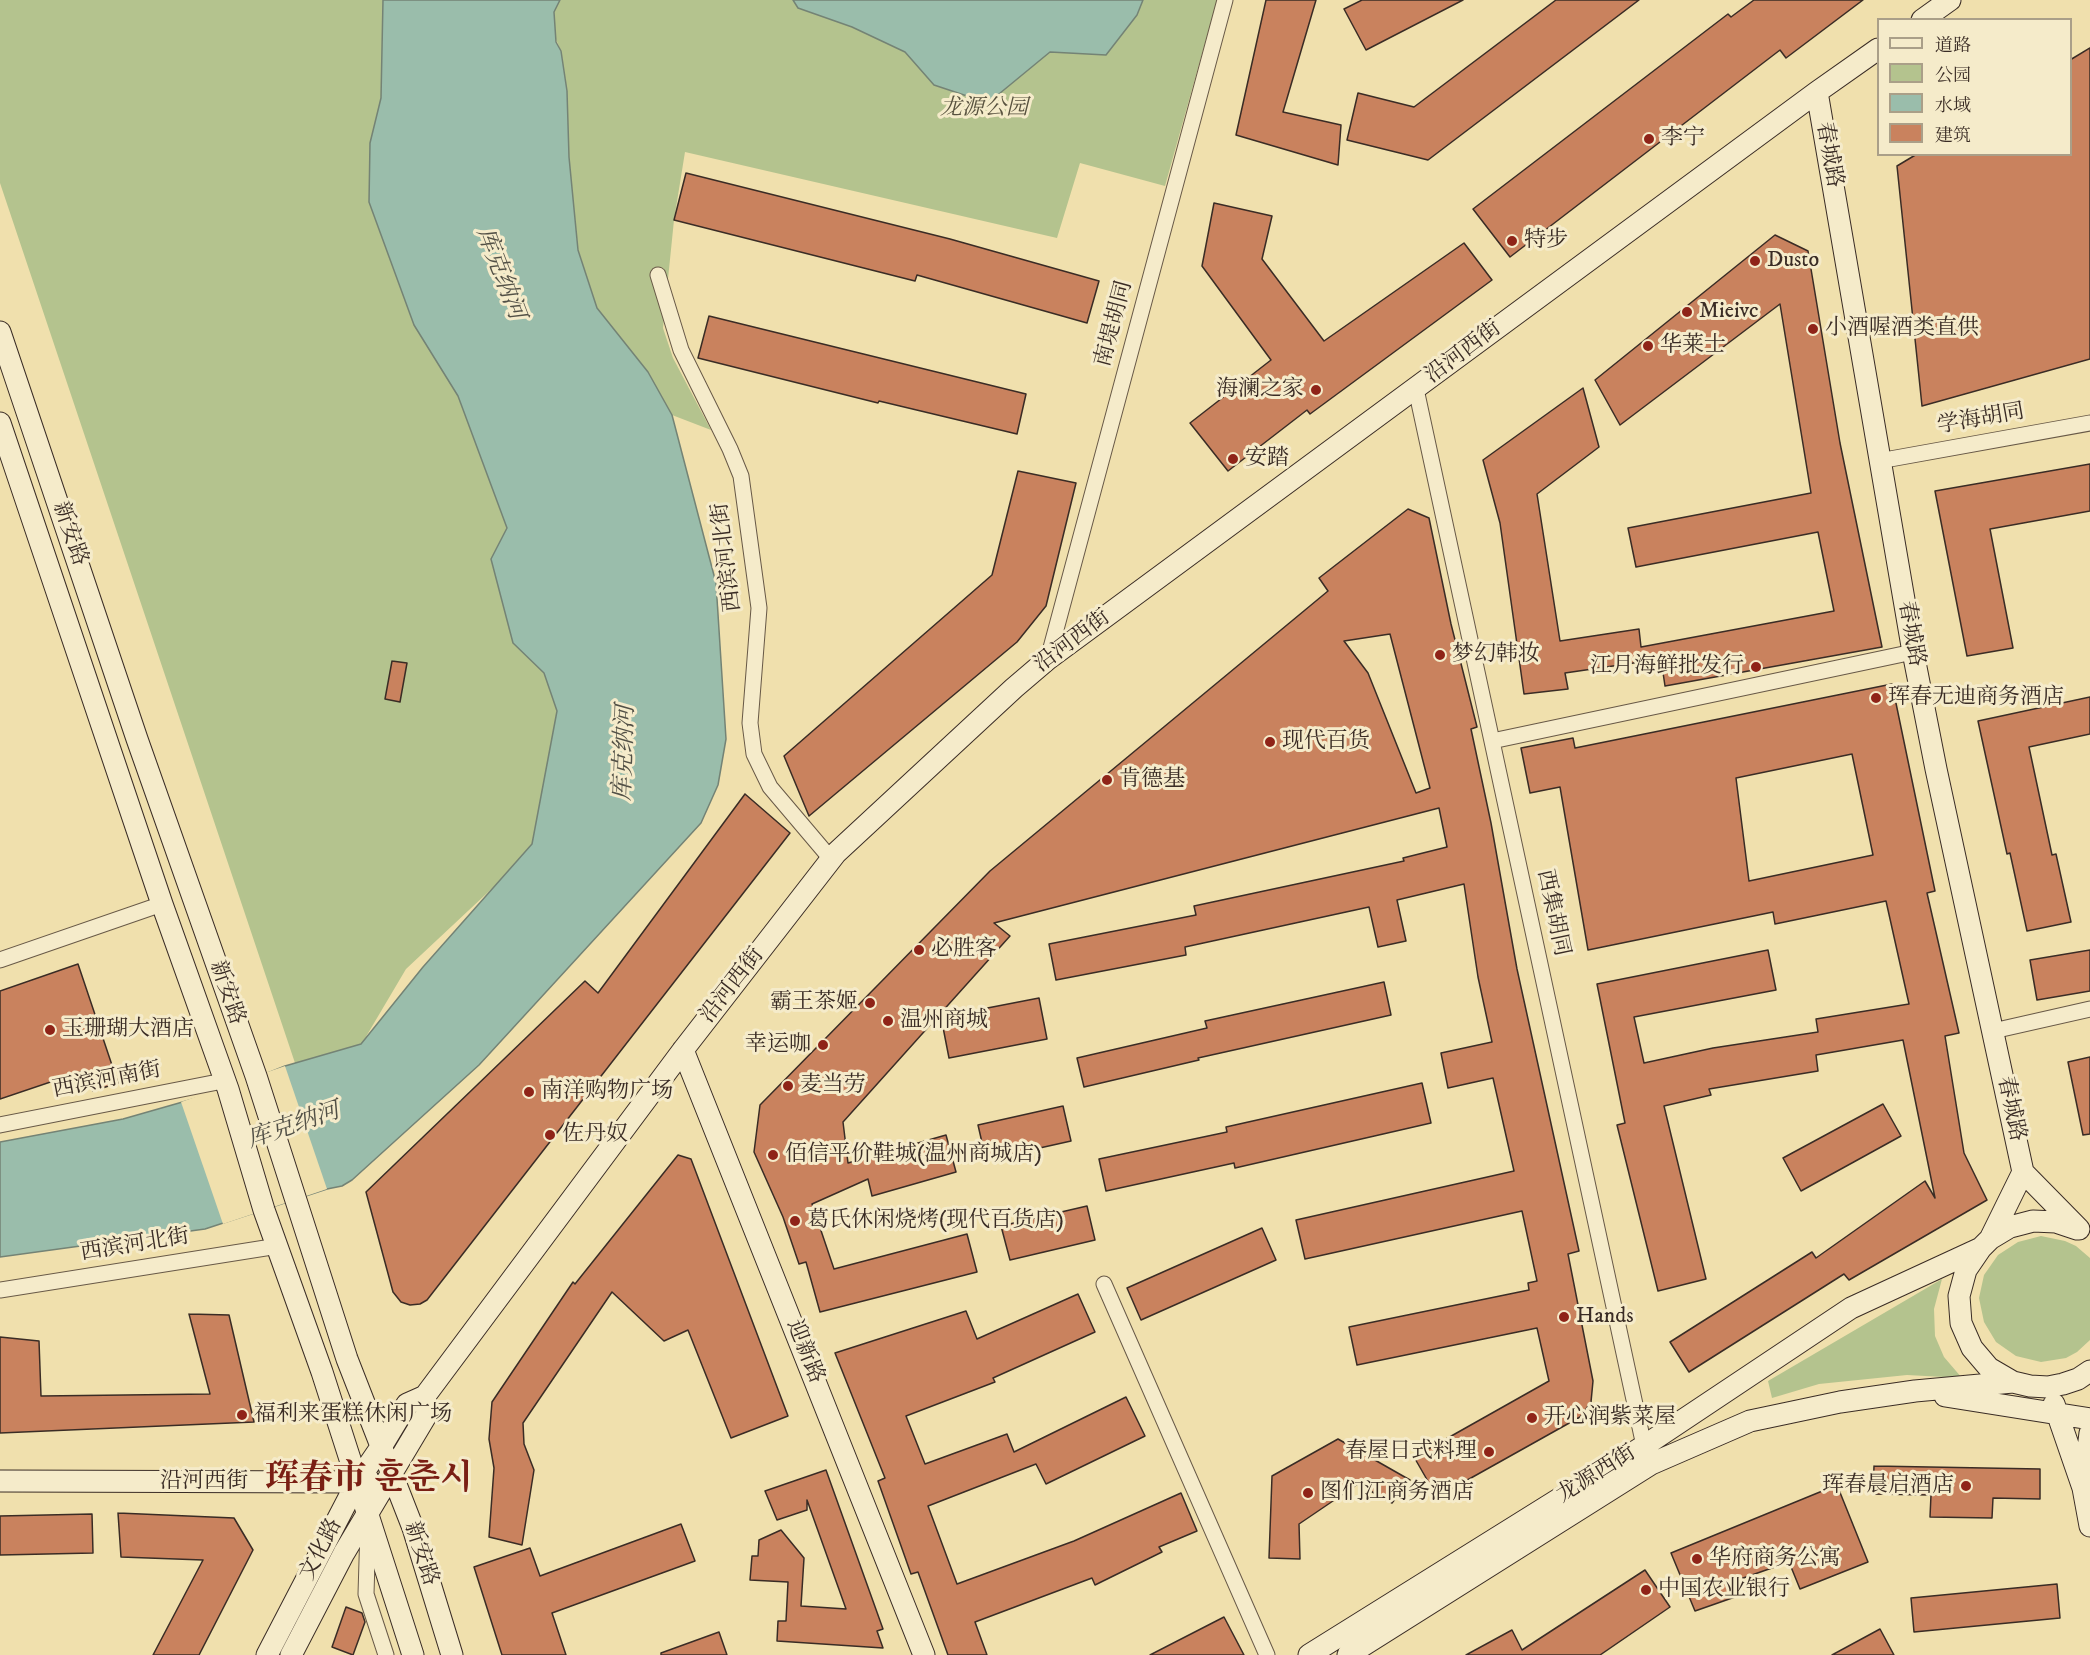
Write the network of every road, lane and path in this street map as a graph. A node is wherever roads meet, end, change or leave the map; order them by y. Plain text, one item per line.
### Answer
1 (1225, 0) edge
2 (1950, 0) edge
3 (1925, 18) edge
4 (1877, 50) edge
5 (1817, 92) junction
6 (658, 275) dead end
7 (0, 332) edge
8 (1416, 389) junction
9 (0, 423) edge
10 (2090, 423) edge
11 (1879, 461) junction
12 (1913, 652) junction
13 (1048, 659) junction
14 (1492, 741) junction
15 (831, 859) junction
16 (162, 904) junction
17 (0, 960) edge
18 (2090, 1009) edge
19 (1994, 1031) junction
20 (683, 1050) junction
21 (225, 1085) junction
22 (0, 1125) edge
23 (2023, 1172) junction
24 (2084, 1233) edge
25 (1986, 1243) junction
26 (278, 1246) junction
27 (1104, 1284) dead end
28 (0, 1290) edge
29 (2086, 1379) edge
30 (2013, 1382) junction
31 (2048, 1387) junction
32 (1915, 1391) junction
33 (425, 1396) junction
34 (2057, 1414) junction
35 (2090, 1419) edge
36 (2090, 1433) edge
37 (1644, 1446) junction
38 (381, 1447) junction
39 (392, 1474) junction
40 (0, 1482) edge
41 (357, 1482) junction
42 (2083, 1488) junction
43 (368, 1516) junction
44 (2090, 1526) edge
45 (267, 1655) edge
46 (291, 1655) edge
47 (386, 1655) edge
48 (412, 1655) edge
49 (452, 1655) edge
50 (924, 1655) edge
51 (1267, 1655) edge
52 (1309, 1655) edge
53 (1348, 1655) edge

1 - 13 street, 南堤胡同
2 - 3 main road
4 - 5 main road, 沿河西街
5 - 8 main road, 沿河西街
5 - 11 main road, 春城路
6 - 15 street, 西滨河北街
7 - 38 main road, 新安路
8 - 13 main road, 沿河西街
8 - 14 street, 西集胡同
9 - 16 main road, 新安路
10 - 11 street, 学海胡同
11 - 12 main road, 春城路
12 - 14 street
12 - 19 main road, 春城路
13 - 15 main road, 沿河西街
14 - 37 street, 西集胡同
15 - 20 main road, 沿河西街
16 - 17 street
16 - 21 main road, 新安路
18 - 19 street
19 - 23 main road, 春城路
20 - 33 main road, 沿河西街
20 - 50 main road, 迎新路
21 - 22 street, 西滨河南街
21 - 26 main road, 新安路
23 - 24 main road, 春城路
23 - 25 main road, 春城路
24 - 25 main road, 龙源西街
25 - 30 main road, 春城路
25 - 37 main road, 龙源西街
26 - 28 street, 西滨河北街
26 - 41 main road, 新安路
27 - 51 street
29 - 31 main road
30 - 31 main road
30 - 32 main road, 龙源西街
31 - 34 main road
32 - 34 main road
32 - 53 main road, 龙源西街
33 - 38 main road, 沿河西街
33 - 39 main road, 沿河西街
34 - 35 main road
34 - 42 main road
36 - 42 main road
37 - 52 main road, 龙源西街
38 - 39 main road, 新安路
38 - 41 main road, 文化路
39 - 41 main road, 沿河西街
39 - 43 main road, 文化路
39 - 49 main road, 新安路
40 - 41 main road, 沿河西街
41 - 43 main road, 新安路
41 - 45 main road, 文化路
42 - 44 main road
43 - 46 main road, 文化路
43 - 47 street
43 - 48 main road, 新安路

